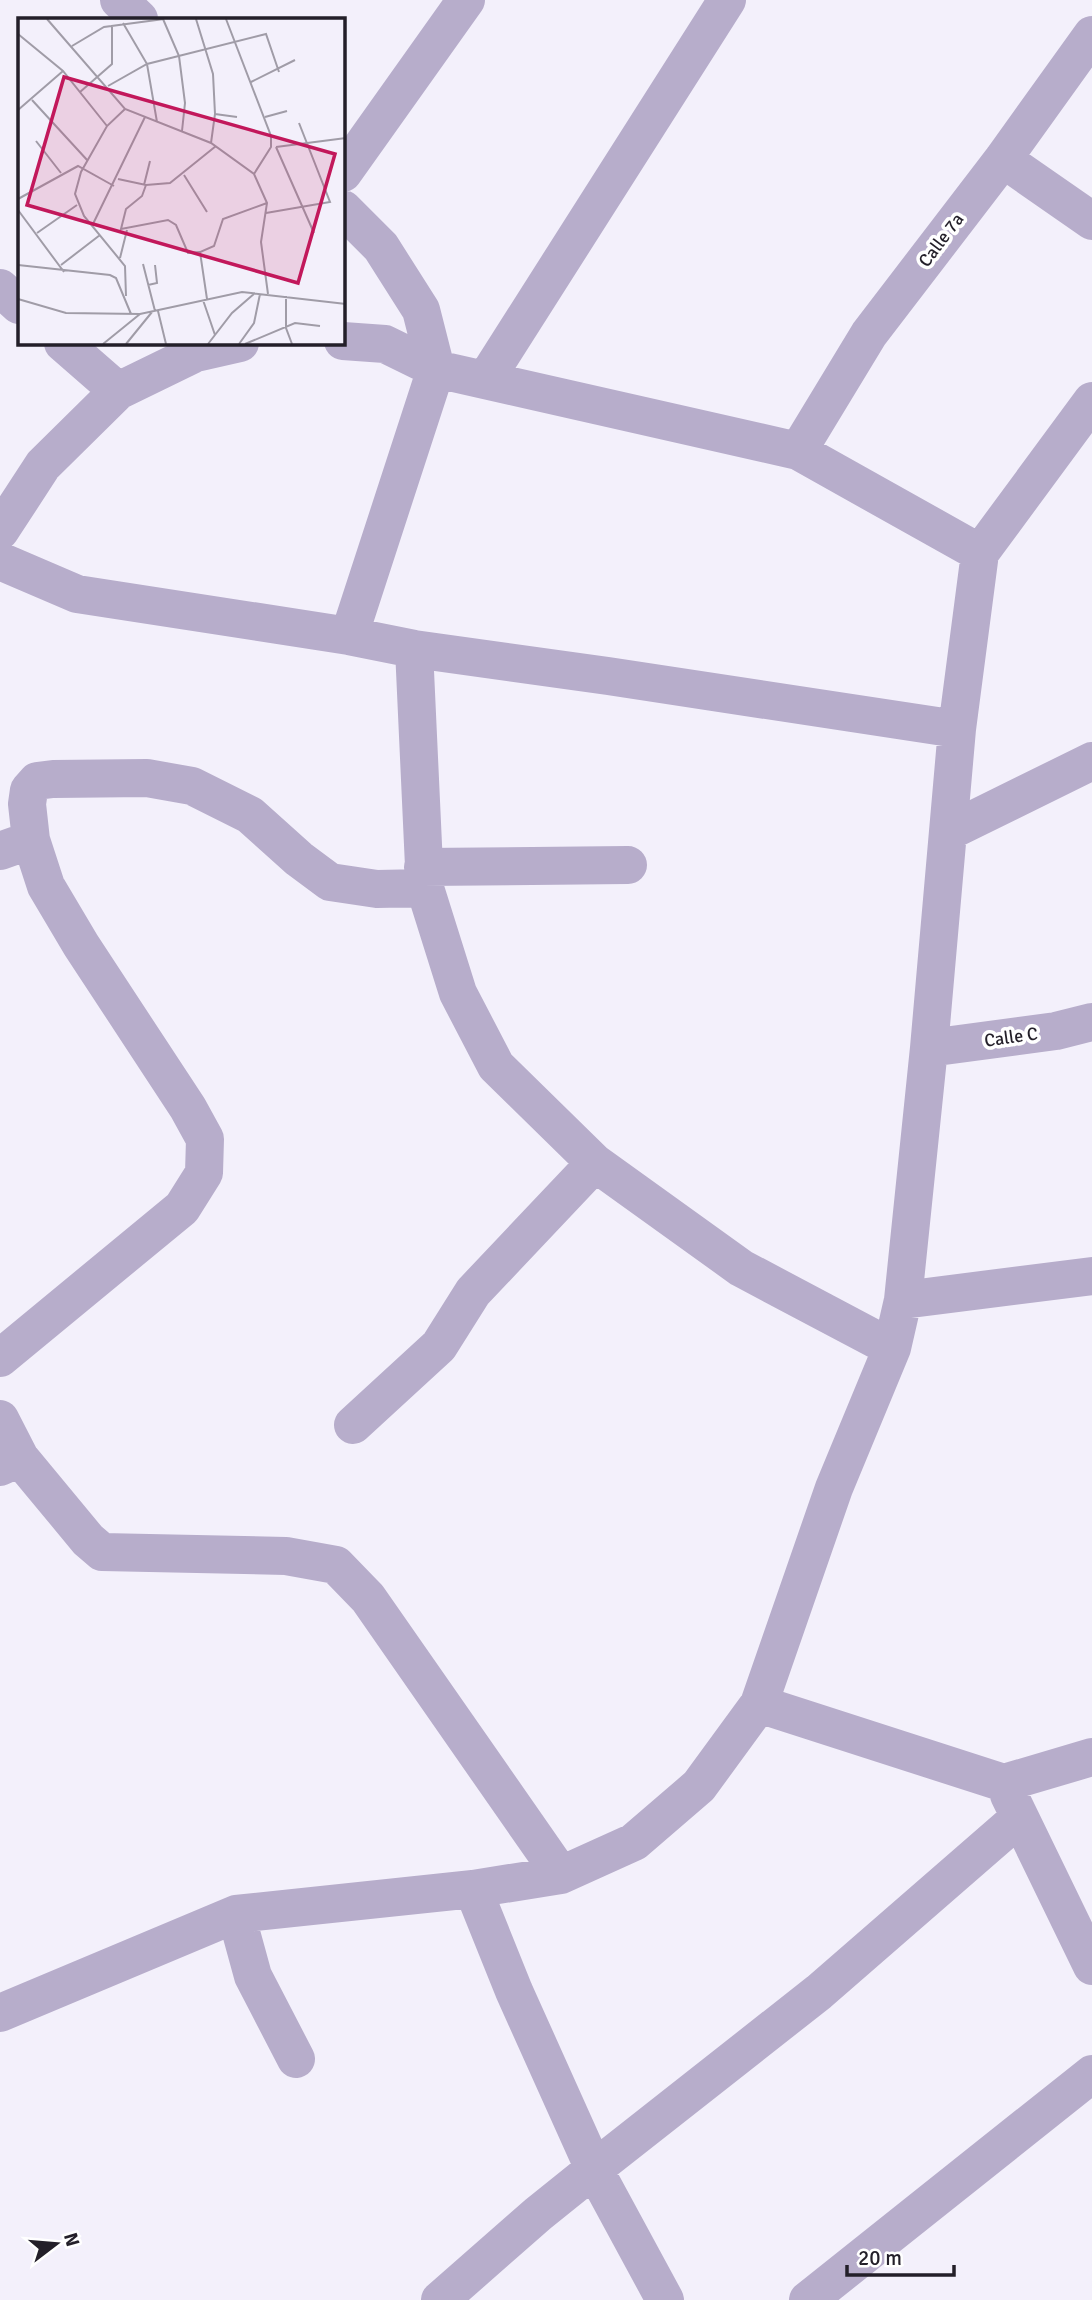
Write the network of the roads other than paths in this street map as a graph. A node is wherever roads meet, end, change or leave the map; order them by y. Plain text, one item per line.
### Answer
1 (119, 0) edge
2 (466, 0) edge
3 (727, 0) edge
4 (138, 18) edge
5 (1092, 35) edge
6 (1003, 159) junction
7 (345, 170) edge
8 (345, 211) edge
9 (1092, 222) edge
10 (0, 288) edge
11 (18, 303) edge
12 (345, 341) edge
13 (66, 345) edge
14 (231, 345) edge
15 (436, 369) junction
16 (486, 379) junction
17 (118, 391) junction
18 (1092, 401) edge
19 (798, 451) junction
20 (0, 531) edge
21 (980, 553) junction
22 (0, 561) edge
23 (349, 636) junction
24 (414, 649) junction
25 (957, 729) junction
26 (1092, 761) edge
27 (948, 832) junction
28 (16, 846) edge
29 (628, 865) dead end
30 (424, 877) junction
31 (1092, 1022) edge
32 (929, 1048) junction
33 (595, 1163) junction
34 (1092, 1276) edge
35 (903, 1300) junction
36 (892, 1348) junction
37 (0, 1358) edge
38 (0, 1419) edge
39 (353, 1425) dead end
40 (10, 1463) edge
41 (759, 1704) junction
42 (1092, 1757) edge
43 (1004, 1783) junction
44 (1019, 1818) junction
45 (561, 1875) junction
46 (473, 1889) junction
47 (236, 1914) junction
48 (1092, 1966) edge
49 (0, 2013) edge
50 (296, 2059) dead end
51 (1092, 2074) edge
52 (594, 2169) junction
53 (440, 2300) edge
54 (665, 2300) edge
55 (807, 2300) edge

1 - 4 street
2 - 7 street
3 - 16 street
5 - 6 street, Calle 7a
6 - 9 street
6 - 19 street, Calle 7a
8 - 15 street
10 - 11 street
12 - 15 street
13 - 17 street
14 - 17 street
15 - 16 street
15 - 23 street
16 - 19 street
17 - 20 street
18 - 21 street
19 - 21 street
21 - 25 street
22 - 23 street
23 - 24 street
24 - 25 street
24 - 30 street
25 - 27 street
26 - 27 street
27 - 32 street
28 - 30 street
28 - 37 street
29 - 30 street
30 - 33 street
31 - 32 street, Calle C
32 - 35 street
33 - 36 street
33 - 39 street
34 - 35 street
35 - 36 street
36 - 41 street
38 - 40 street
40 - 45 street
41 - 43 street
41 - 45 street
42 - 43 street
43 - 44 street
44 - 48 street
44 - 52 street
45 - 46 street
46 - 47 street
46 - 52 street
47 - 49 street
47 - 50 street
51 - 55 street
52 - 53 street
52 - 54 street

